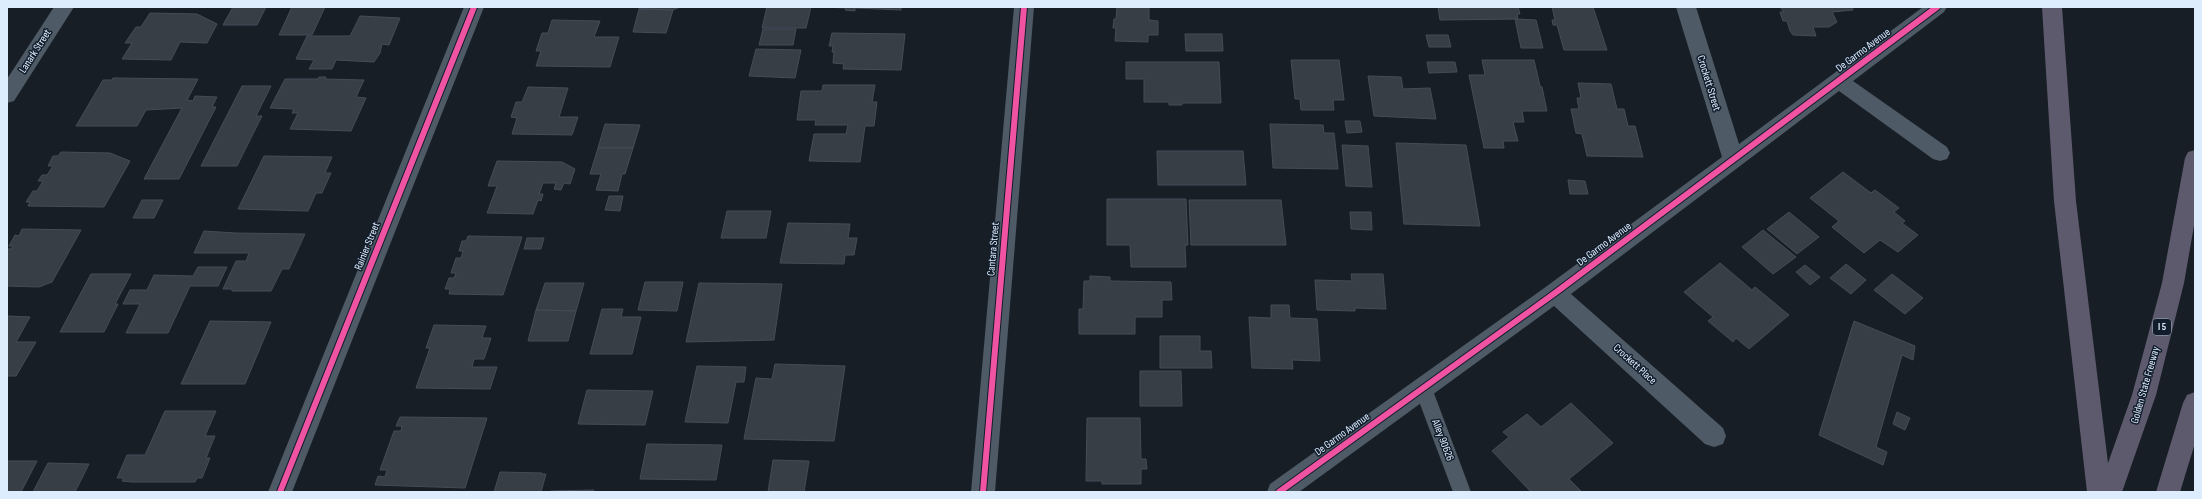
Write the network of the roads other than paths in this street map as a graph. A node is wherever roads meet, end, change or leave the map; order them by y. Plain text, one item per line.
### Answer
1 (64, 7) edge
2 (474, 7) edge
3 (1024, 7) edge
4 (1686, 7) edge
5 (1937, 7) edge
6 (2052, 7) edge
7 (1838, 81) junction
8 (7, 95) edge
9 (1940, 153) dead end
10 (2195, 158) edge
11 (1733, 159) junction
12 (1555, 293) junction
13 (1423, 388) junction
14 (2195, 403) edge
15 (1714, 436) dead end
16 (280, 492) edge
17 (983, 492) edge
18 (1279, 492) edge
19 (1462, 492) edge
20 (2099, 492) edge
21 (2110, 492) edge
22 (2168, 492) edge

1 - 8 street, Lanark Street
2 - 16 street, Rainier Street
3 - 17 street, Cantara Street
4 - 11 street, Crockett Street
5 - 7 street, De Garmo Avenue
6 - 20 highway
7 - 9 street
7 - 11 street, De Garmo Avenue
10 - 21 highway, Golden State Freeway / I 5
11 - 12 street, De Garmo Avenue
12 - 13 street, De Garmo Avenue
12 - 15 street, Crockett Place
13 - 18 street, De Garmo Avenue
13 - 19 lane, Alley 90626
14 - 22 highway

